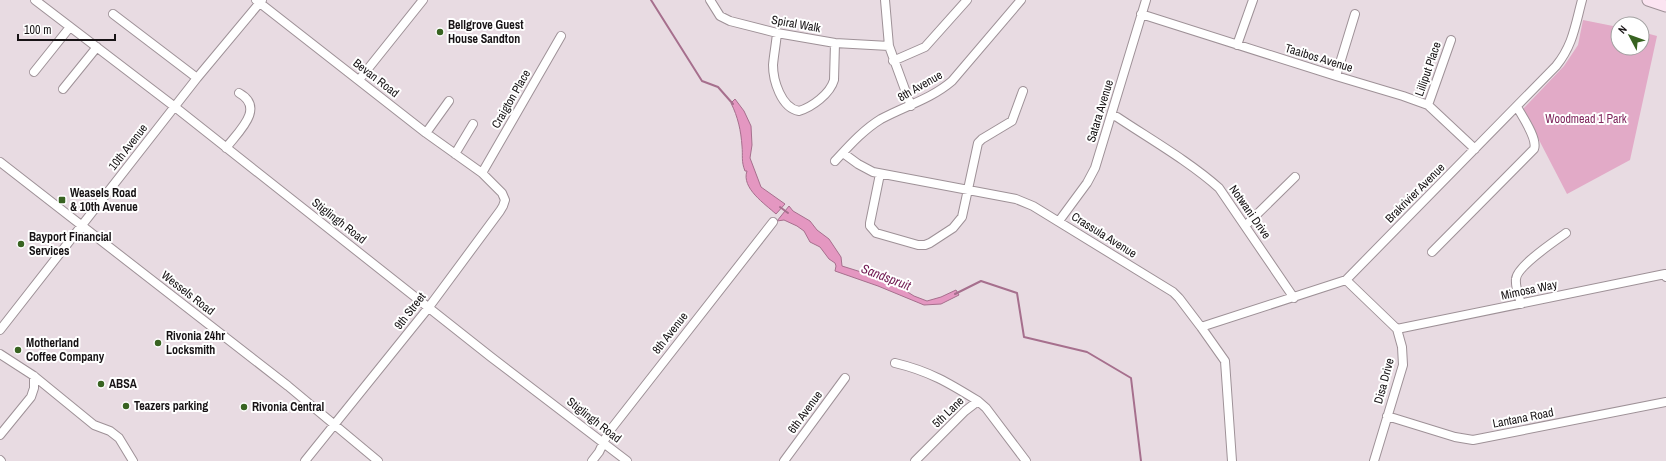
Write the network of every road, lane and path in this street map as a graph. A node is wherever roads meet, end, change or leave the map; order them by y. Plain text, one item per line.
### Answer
1 (35, 0) edge
2 (423, 0) edge
3 (710, 0) edge
4 (885, 0) edge
5 (967, 0) edge
6 (1021, 0) edge
7 (1146, 0) edge
8 (1253, 0) edge
9 (1582, 0) edge
10 (1648, 0) edge
11 (259, 1) edge
12 (1666, 6) edge
13 (113, 14) dead end
14 (1141, 14) junction
15 (1355, 14) dead end
16 (70, 27) junction
17 (777, 33) junction
18 (561, 36) dead end
19 (1451, 40) dead end
20 (835, 43) junction
21 (1237, 45) junction
22 (889, 46) junction
23 (97, 47) junction
24 (893, 61) junction
25 (34, 72) dead end
26 (1336, 76) junction
27 (197, 78) junction
28 (359, 80) junction
29 (63, 89) dead end
30 (1023, 91) dead end
31 (239, 93) dead end
32 (449, 101) dead end
33 (1428, 105) junction
34 (911, 106) junction
35 (175, 107) junction
36 (1517, 108) junction
37 (1111, 115) junction
38 (473, 124) dead end
39 (426, 133) junction
40 (226, 148) junction
41 (1475, 149) junction
42 (843, 153) junction
43 (455, 154) junction
44 (836, 161) dead end
45 (0, 162) edge
46 (482, 174) junction
47 (880, 174) junction
48 (1295, 177) dead end
49 (969, 190) junction
50 (1059, 221) junction
51 (773, 222) dead end
52 (82, 225) junction
53 (1245, 226) junction
54 (1566, 233) dead end
55 (1432, 252) dead end
56 (1666, 276) edge
57 (1346, 280) junction
58 (1294, 298) junction
59 (1521, 304) junction
60 (429, 306) junction
61 (1202, 327) junction
62 (1397, 329) junction
63 (0, 330) edge
64 (0, 354) edge
65 (895, 363) dead end
66 (34, 376) junction
67 (845, 378) dead end
68 (978, 401) junction
69 (1666, 402) edge
70 (1387, 416) junction
71 (334, 424) junction
72 (0, 436) edge
73 (603, 443) junction
74 (133, 461) edge
75 (306, 461) edge
76 (378, 461) edge
77 (592, 461) edge
78 (627, 461) edge
79 (784, 461) edge
80 (916, 461) edge
81 (1026, 461) edge
82 (1232, 461) edge
83 (1374, 461) edge

1 - 16 street, Stiglingh Road
2 - 28 street
3 - 17 street, Spiral Walk
4 - 22 street
5 - 24 street
6 - 34 street, 8th Avenue
7 - 14 street, Satara Avenue
8 - 21 street
9 - 36 street, Brakrivier Avenue
10 - 12 main road
11 - 27 street, 10th Avenue
11 - 28 street, Bevan Road
13 - 27 street
14 - 21 street, Taaibos Avenue
14 - 37 street, Satara Avenue
15 - 26 street
16 - 23 street, Stiglingh Road
16 - 25 street
17 - 20 street, Spiral Walk
17 - 20 street
18 - 46 street, Craigton Place
19 - 33 street, Lilliput Place
20 - 22 street, Spiral Walk
21 - 26 street, Taaibos Avenue
22 - 24 street
23 - 29 street
23 - 35 street, Stiglingh Road
24 - 34 street
26 - 33 street, Taaibos Avenue
27 - 35 street, 10th Avenue
28 - 39 street, Bevan Road
30 - 49 street
31 - 40 street
32 - 39 street
33 - 41 street, Taaibos Avenue
34 - 42 street, 8th Avenue
35 - 40 street, Stiglingh Road
35 - 52 street, 10th Avenue
36 - 41 street, Brakrivier Avenue
36 - 55 street
37 - 50 street, Satara Avenue
37 - 53 street, Notwani Drive
38 - 43 street
39 - 43 street, Bevan Road
40 - 60 street, Stiglingh Road
41 - 57 street, Brakrivier Avenue
42 - 44 street, 8th Avenue
42 - 47 street, Crassula Avenue
43 - 46 street, Bevan Road
45 - 52 street, Wessels Road
46 - 60 street, 9th Street
47 - 49 street, Crassula Avenue
47 - 49 street
48 - 53 street
49 - 50 street, Crassula Avenue
50 - 61 street, Crassula Avenue
51 - 73 street, 8th Avenue
52 - 63 street, 10th Avenue
52 - 71 street, Wessels Road
53 - 58 street, Notwani Drive
54 - 59 street
56 - 59 street, Mimosa Way
57 - 58 street, Brakrivier Avenue
57 - 62 street
58 - 61 street, Brakrivier Avenue
59 - 62 street, Mimosa Way
60 - 71 street, 9th Street
60 - 73 street, Stiglingh Road
61 - 82 street, Crassula Avenue
62 - 70 street, Disa Drive
64 - 66 street
65 - 68 street
66 - 72 street
66 - 74 street
67 - 79 street, 6th Avenue
68 - 80 street, 5th Lane
68 - 81 street, 5th Lane
69 - 70 street, Lantana Road
70 - 83 street, Disa Drive
71 - 75 street, 9th Street
71 - 76 street, Wessels Road
73 - 77 street, 8th Avenue
73 - 78 street, Stiglingh Road

